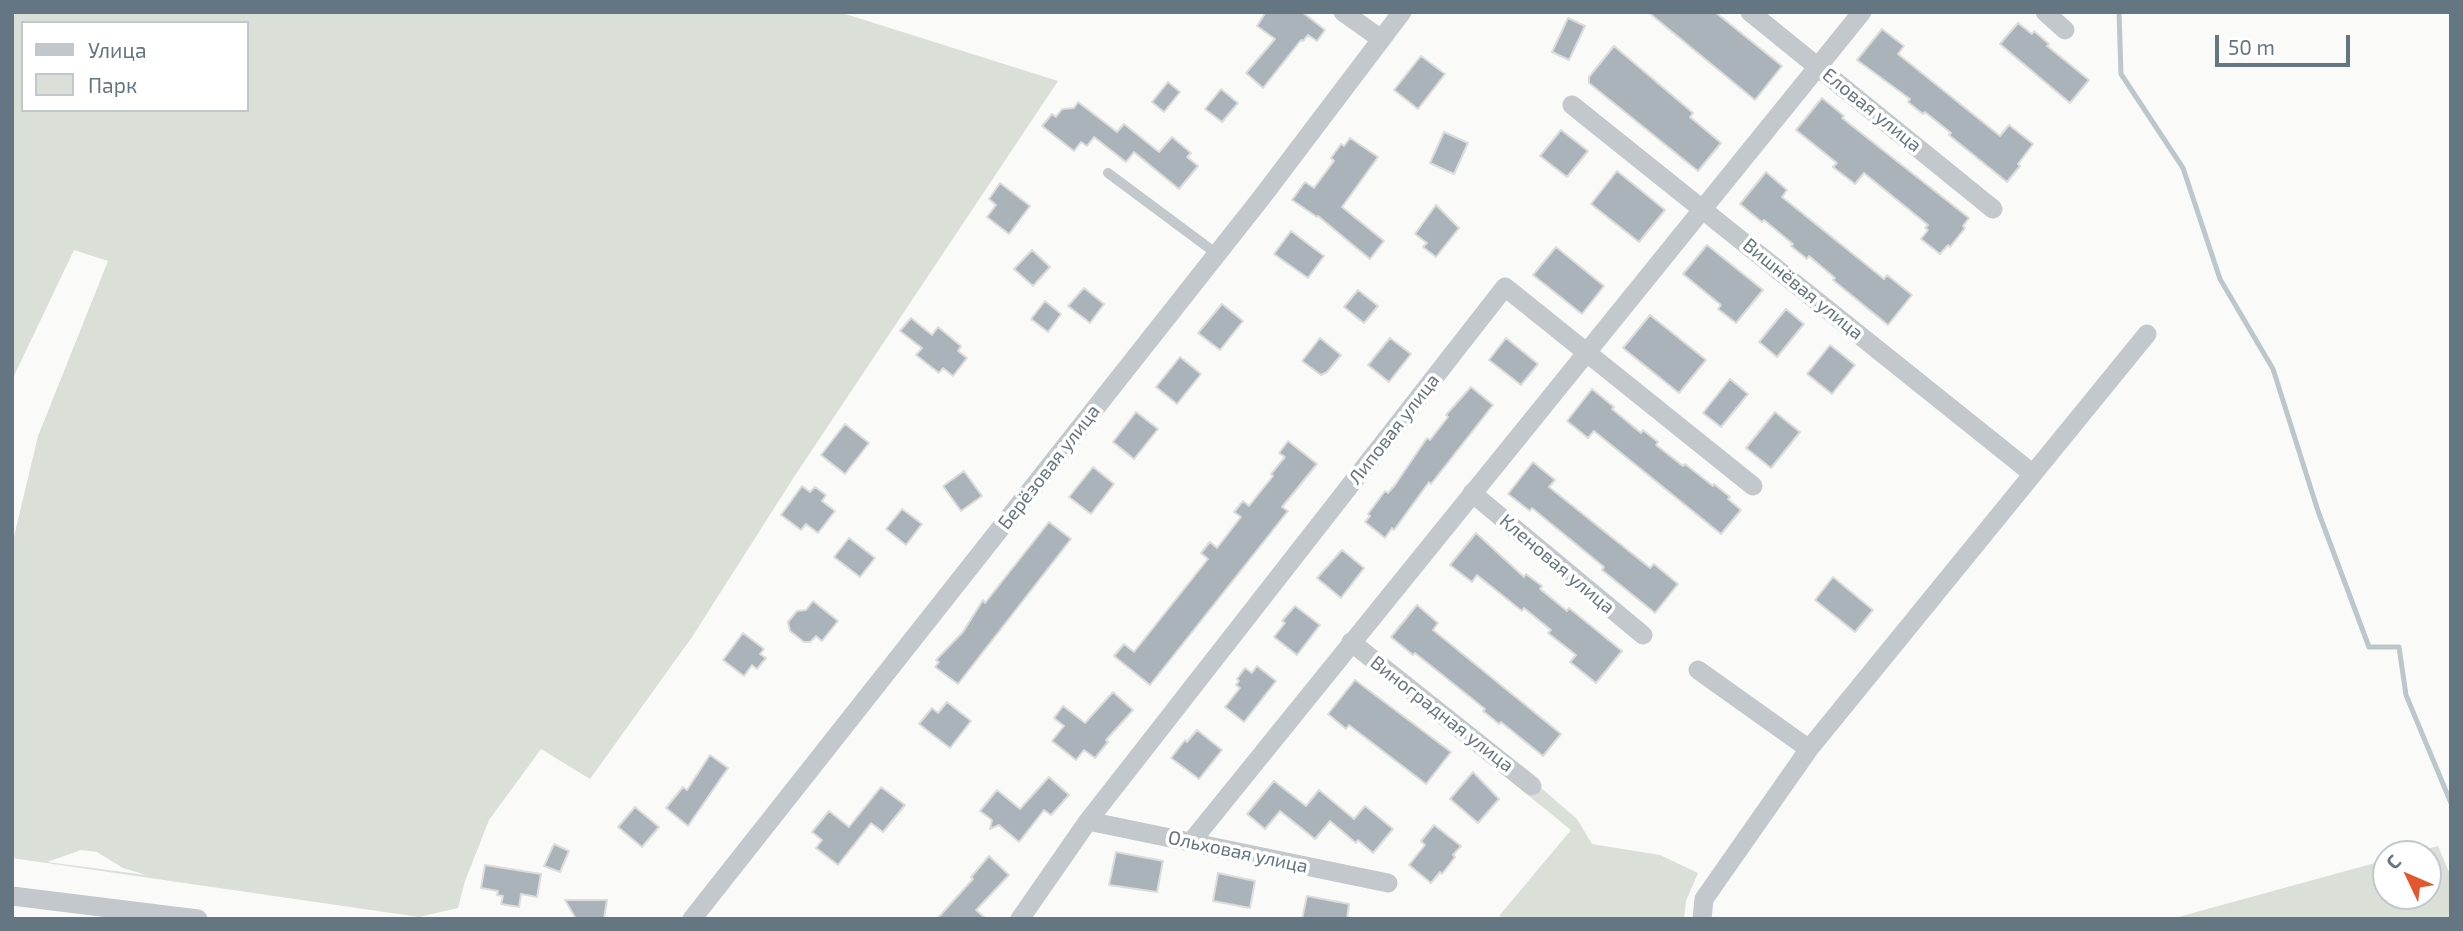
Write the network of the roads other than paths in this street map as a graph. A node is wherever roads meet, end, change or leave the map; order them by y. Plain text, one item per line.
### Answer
1 (1343, 12) edge
2 (1402, 12) edge
3 (1750, 12) edge
4 (1863, 12) edge
5 (2045, 12) edge
6 (2065, 30) dead end
7 (1381, 39) junction
8 (1819, 66) junction
9 (1572, 105) dead end
10 (1108, 173) dead end
11 (1703, 208) junction
12 (1993, 209) dead end
13 (1217, 254) junction
14 (2147, 334) dead end
15 (1587, 352) junction
16 (2033, 474) junction
17 (1753, 486) dead end
18 (1472, 492) junction
19 (1643, 635) dead end
20 (1351, 642) junction
21 (1698, 670) dead end
22 (1809, 749) junction
23 (1532, 786) dead end
24 (1088, 821) junction
25 (1191, 842) junction
26 (1388, 883) dead end
27 (12, 896) edge
28 (198, 919) edge
29 (692, 919) edge
30 (1020, 919) edge
31 (1702, 919) edge

1 - 7 street
2 - 7 street, Берёзовая улица
3 - 8 street, Еловая улица
4 - 8 street
5 - 6 street
7 - 13 street, Берёзовая улица
8 - 11 street
8 - 12 street, Еловая улица
9 - 11 street, Вишнёвая улица
10 - 13 lane
11 - 15 street
11 - 16 street, Вишнёвая улица
13 - 29 street, Берёзовая улица
14 - 16 street
15 - 17 street, Липовая улица
15 - 18 street
15 - 24 street, Липовая улица
16 - 22 street
18 - 19 street, Кленовая улица
18 - 20 street
20 - 23 street, Виноградная улица
20 - 25 street
21 - 22 street
22 - 31 street
24 - 25 street, Ольховая улица
24 - 30 street
25 - 26 street, Ольховая улица
27 - 28 street

